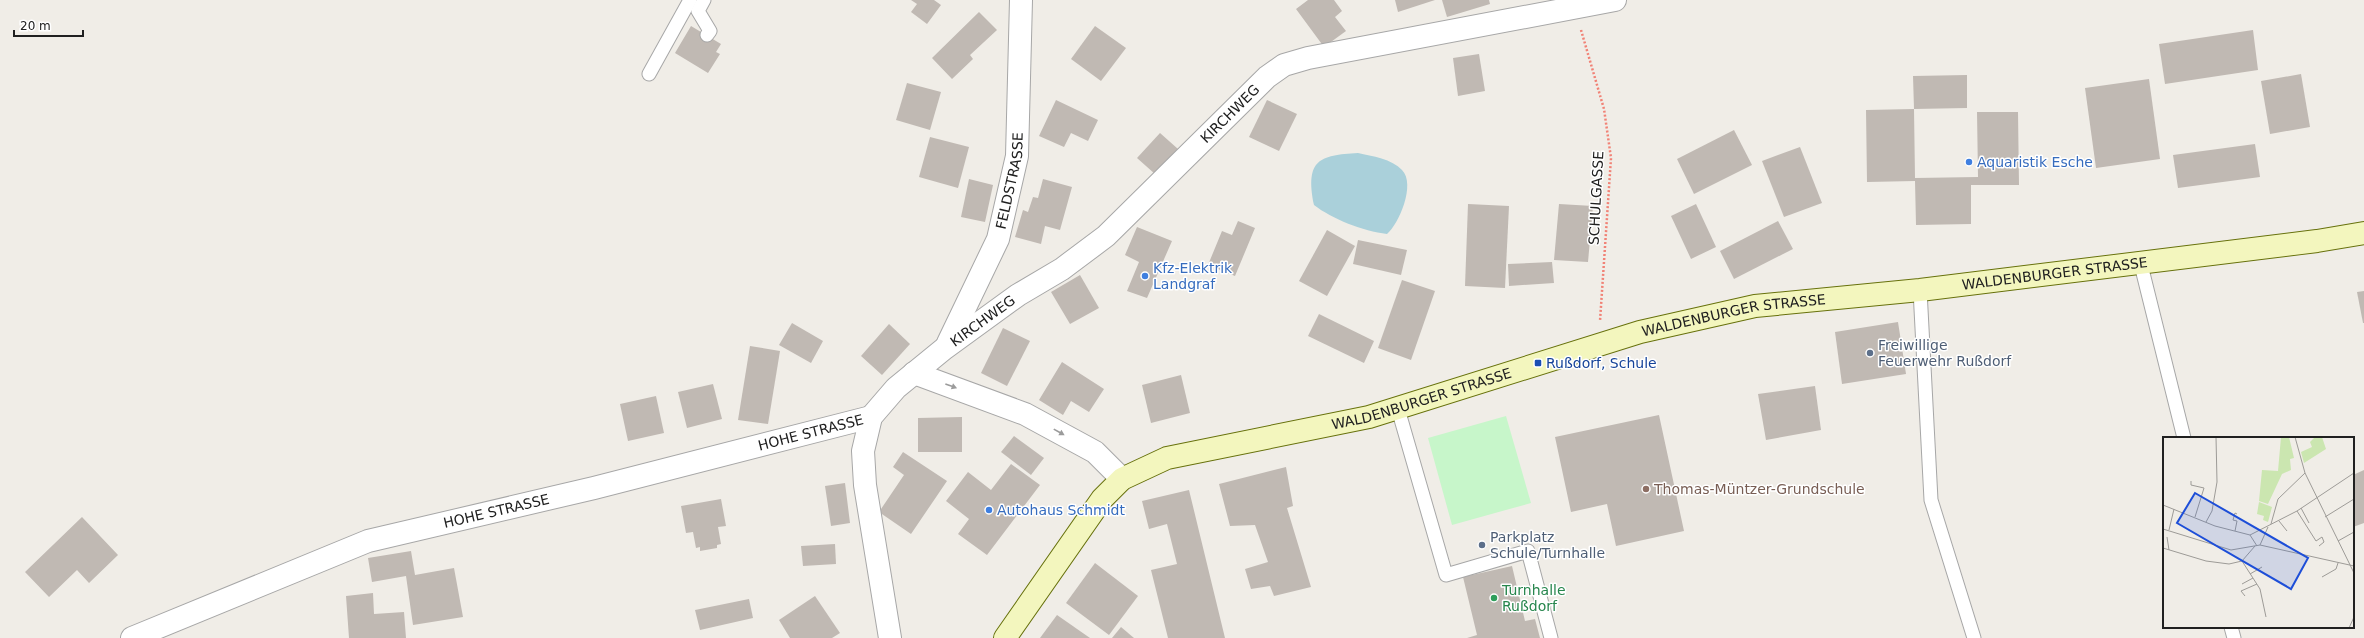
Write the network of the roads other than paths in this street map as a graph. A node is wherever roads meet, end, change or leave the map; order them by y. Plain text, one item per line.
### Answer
1 (690, 0) edge
2 (704, 0) edge
3 (1020, 0) edge
4 (1615, 0) edge
5 (707, 36) dead end
6 (649, 74) dead end
7 (2364, 233) edge
8 (2140, 261) junction
9 (1920, 290) junction
10 (945, 348) junction
11 (914, 373) junction
12 (1398, 409) junction
13 (871, 417) junction
14 (2184, 437) edge
15 (1122, 480) junction
16 (2231, 628) edge
17 (132, 638) edge
18 (890, 638) edge
19 (1005, 638) edge
20 (1551, 638) edge
21 (1974, 638) edge
22 (2234, 638) edge

1 - 6 lane
2 - 5 lane
3 - 10 street, FELDSTRASSE
4 - 10 street, KIRCHWEG
7 - 8 main road, WALDENBURGER STRASSE
8 - 9 main road, WALDENBURGER STRASSE
8 - 14 lane
9 - 12 main road, WALDENBURGER STRASSE
9 - 21 lane
10 - 11 street, KIRCHWEG
11 - 13 street, KIRCHWEG
11 -> 15 street
12 - 15 main road, WALDENBURGER STRASSE
12 - 20 lane
13 - 17 street, HOHE STRASSE
13 - 18 street, KIRCHWEG
15 - 19 main road, WALDENBURGER STRASSE
16 - 22 lane

